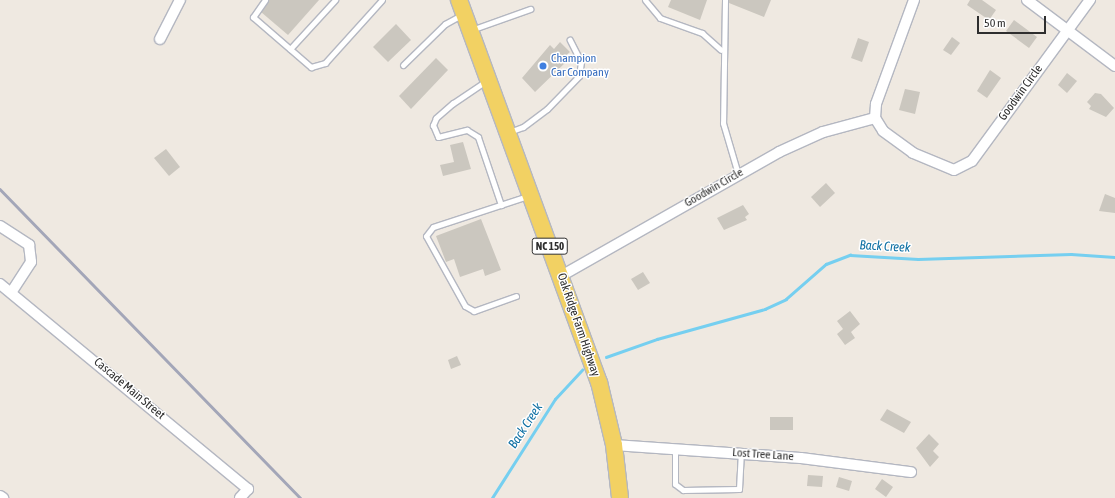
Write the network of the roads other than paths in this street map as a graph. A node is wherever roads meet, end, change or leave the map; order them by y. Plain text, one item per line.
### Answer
1 (180, 0) edge
2 (265, 0) edge
3 (335, 0) edge
4 (382, 0) edge
5 (645, 0) edge
6 (725, 0) edge
7 (914, 0) edge
8 (1027, 0) edge
9 (1090, 0) edge
10 (461, 7) edge
11 (530, 9) dead end
12 (470, 30) junction
13 (1068, 30) junction
14 (160, 39) dead end
15 (570, 40) dead end
16 (290, 49) junction
17 (721, 50) junction
18 (404, 65) dead end
19 (1115, 66) edge
20 (488, 79) junction
21 (875, 118) junction
22 (508, 132) junction
23 (738, 174) junction
24 (531, 196) junction
25 (501, 205) junction
26 (0, 226) edge
27 (561, 276) junction
28 (0, 284) edge
29 (12, 291) junction
30 (516, 296) dead end
31 (614, 445) junction
32 (675, 450) junction
33 (741, 454) junction
34 (910, 472) dead end
35 (0, 496) edge
36 (3, 498) edge
37 (240, 498) edge
38 (620, 498) edge

1 - 14 street
2 - 16 lane
3 - 16 lane
4 - 16 lane
5 - 17 lane
6 - 17 lane
7 - 21 street
8 - 13 street
9 - 13 street, Goodwin Circle
10 - 12 main road, Oak Ridge Farm Highway / NC 150
10 - 18 lane
11 - 12 lane
12 - 20 main road, Oak Ridge Farm Highway / NC 150
13 - 19 street
13 - 21 street, Goodwin Circle
15 - 22 lane
17 - 23 lane
20 - 22 main road, Oak Ridge Farm Highway / NC 150
20 - 25 lane
21 - 23 street, Goodwin Circle
22 - 24 main road, Oak Ridge Farm Highway / NC 150
23 - 27 street, Goodwin Circle
24 - 25 lane
24 - 27 main road, Oak Ridge Farm Highway / NC 150
25 - 30 lane
26 - 29 street
27 - 31 main road, Oak Ridge Farm Highway / NC 150
28 - 29 street, Cascade Main Street
29 - 37 street, Cascade Main Street
31 - 32 street, Lost Tree Lane
31 - 38 main road, Oak Ridge Farm Highway / NC 150
32 - 33 street, Lost Tree Lane
32 - 33 lane
33 - 34 street, Lost Tree Lane
35 - 36 street

